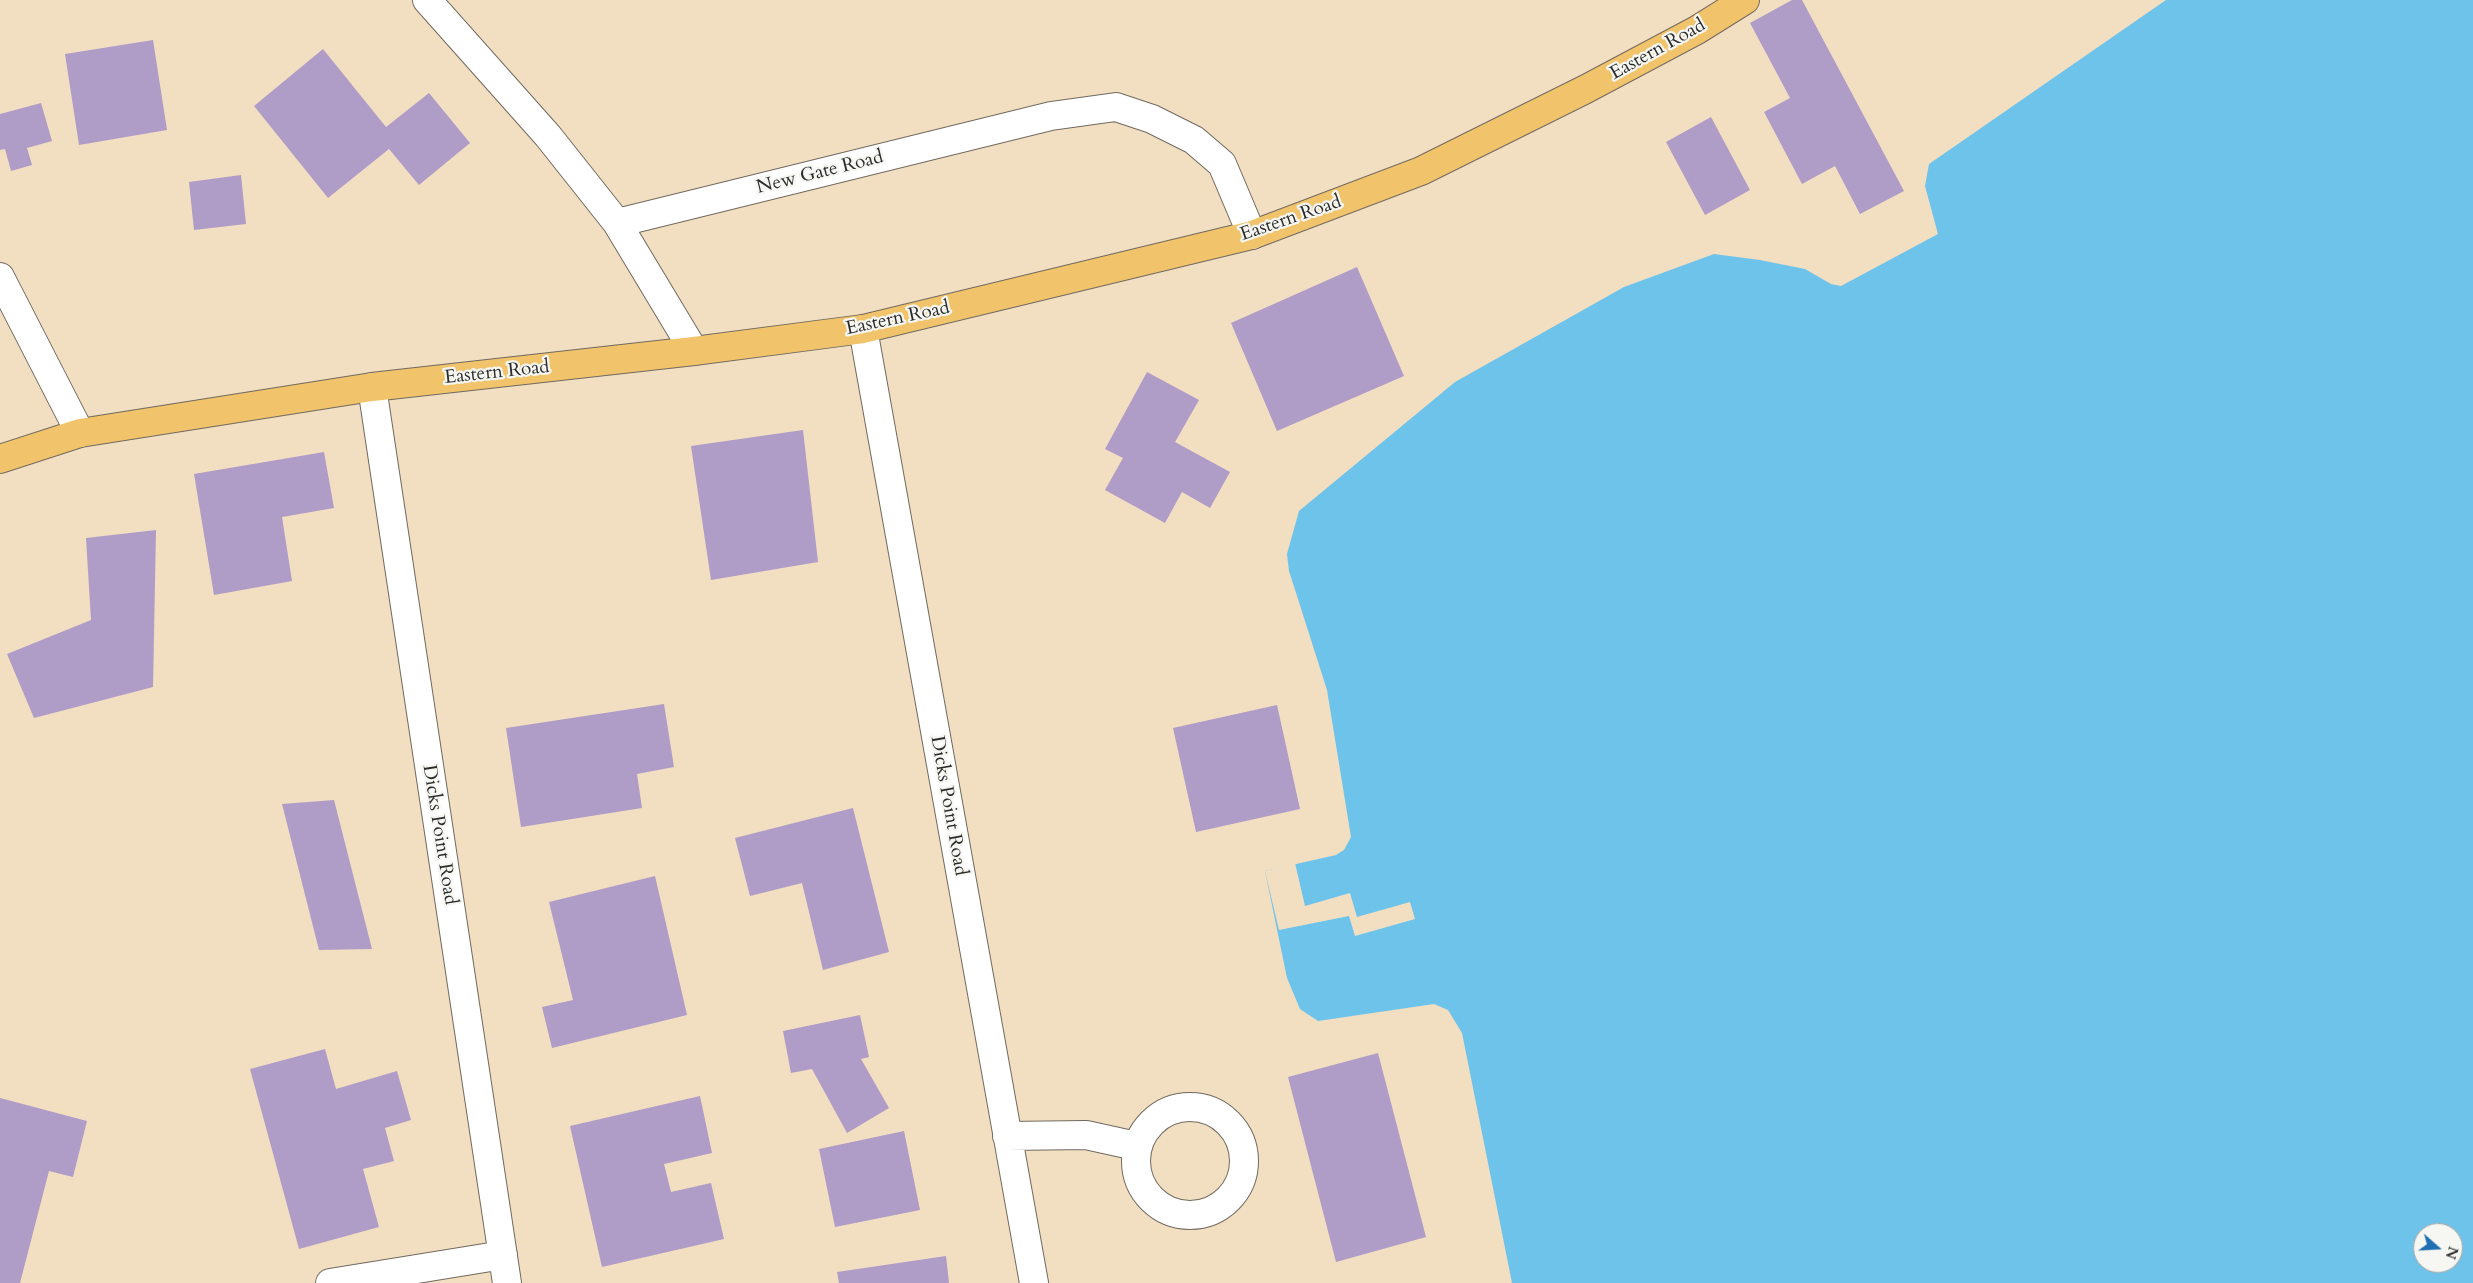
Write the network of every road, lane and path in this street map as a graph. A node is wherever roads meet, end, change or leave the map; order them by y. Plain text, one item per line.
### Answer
1 (427, 0) edge
2 (1745, 0) edge
3 (618, 223) junction
4 (1252, 235) junction
5 (0, 277) edge
6 (863, 329) junction
7 (694, 351) junction
8 (372, 387) junction
9 (80, 433) junction
10 (0, 459) edge
11 (1007, 1136) junction
12 (1136, 1146) dead end
13 (503, 1255) junction
14 (330, 1283) edge
15 (507, 1283) edge
16 (1034, 1283) edge

1 - 3 street
2 - 4 highway, Eastern Road
3 - 4 street, New Gate Road
3 - 7 street
4 - 6 highway, Eastern Road
5 - 9 street
6 - 7 highway, Eastern Road
6 - 11 street, Dicks Point Road
7 - 8 highway, Eastern Road
8 - 9 highway, Eastern Road
8 - 13 street, Dicks Point Road
9 - 10 highway, Eastern Road
11 - 12 street
11 - 16 street, Dicks Point Road
13 - 14 street
13 - 15 street, Dicks Point Road

